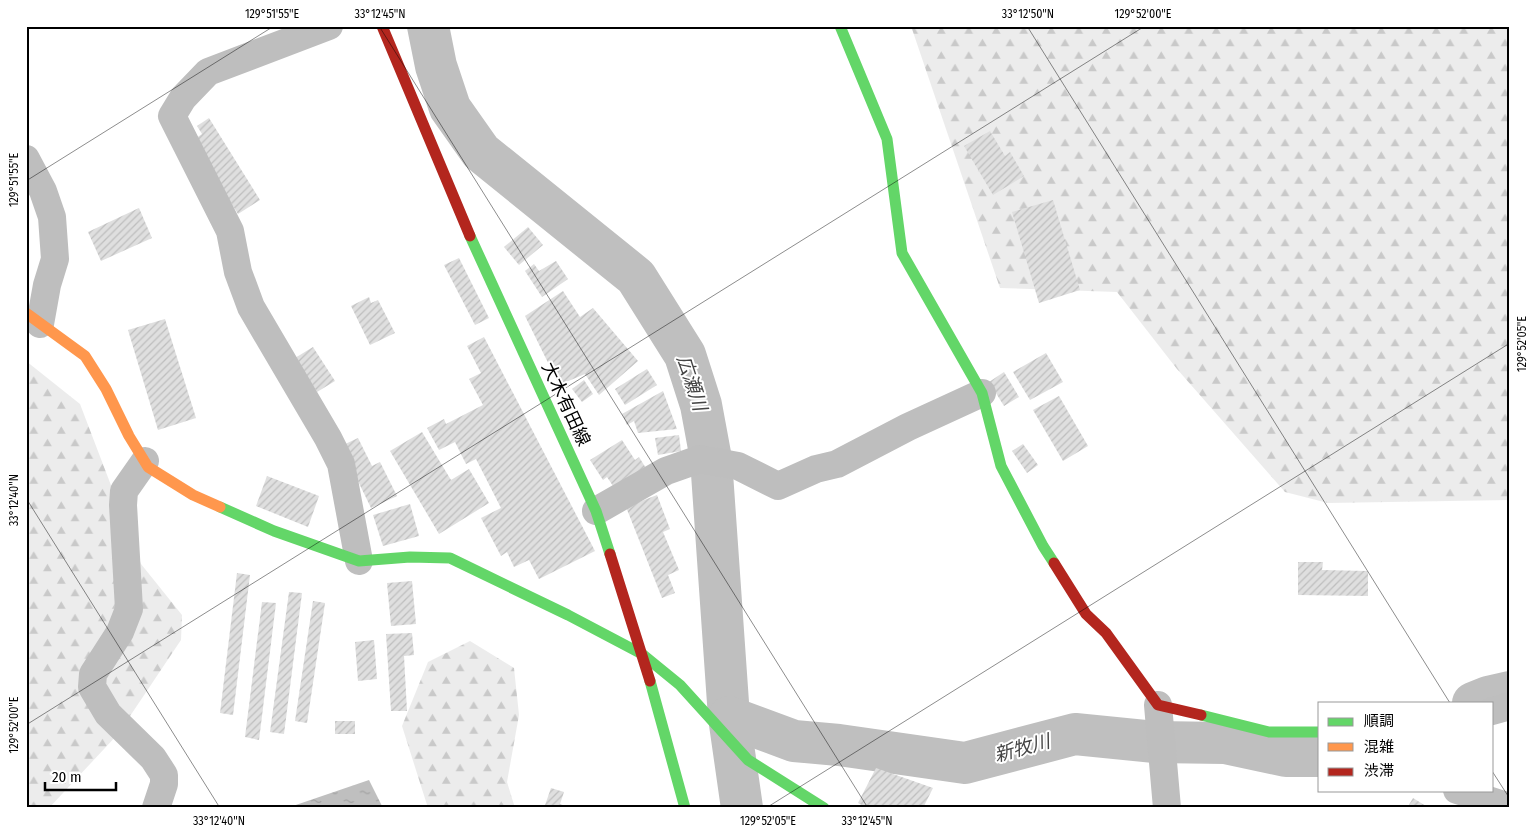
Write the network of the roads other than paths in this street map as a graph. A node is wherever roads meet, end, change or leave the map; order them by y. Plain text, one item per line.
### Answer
1 (329, 26) edge
2 (382, 26) edge
3 (840, 26) edge
4 (26, 159) edge
5 (33, 318) edge
6 (982, 393) junction
7 (145, 461) junction
8 (596, 511) junction
9 (360, 561) junction
10 (642, 654) junction
11 (1158, 705) junction
12 (1510, 706) edge
13 (1494, 710) edge
14 (1318, 732) edge
15 (1463, 792) edge
16 (1510, 807) edge
17 (156, 808) edge
18 (685, 808) edge
19 (824, 808) edge
20 (1166, 808) edge

1 - 9 street
2 - 8 street, 大木有田線
3 - 6 street
4 - 5 street
5 - 7 street
6 - 8 street
6 - 11 street
7 - 9 street
7 - 17 street
8 - 10 street, 大木有田線
9 - 10 street
10 - 18 street, 大木有田線
10 - 19 street
11 - 14 street
11 - 20 street
12 - 13 street
15 - 16 street

